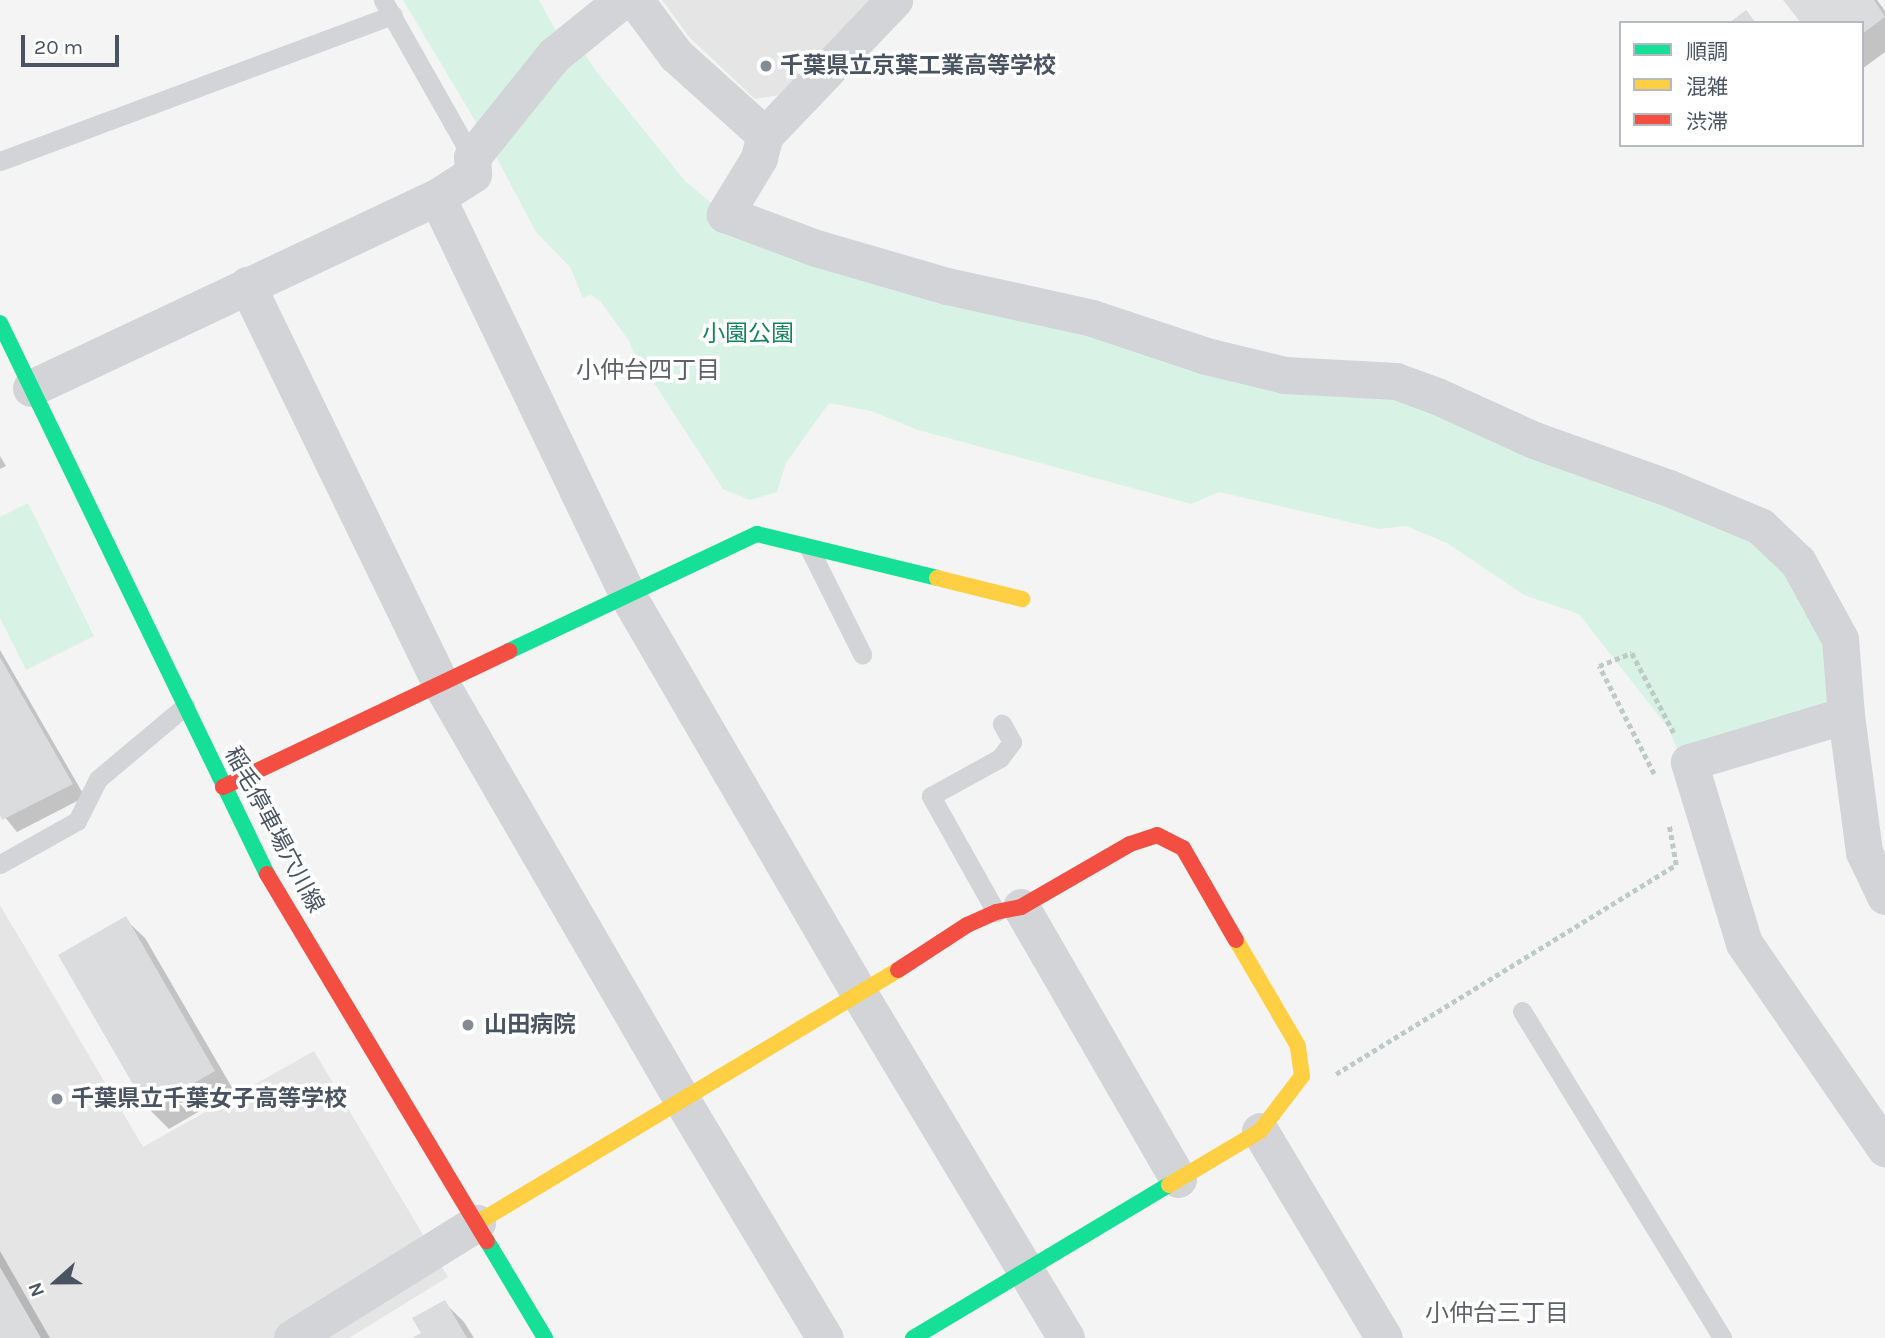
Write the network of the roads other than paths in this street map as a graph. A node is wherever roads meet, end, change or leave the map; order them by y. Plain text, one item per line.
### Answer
1 (622, 0) edge
2 (635, 0) edge
3 (894, 0) edge
4 (388, 8) edge
5 (765, 135) junction
6 (472, 157) junction
7 (0, 161) edge
8 (437, 197) junction
9 (247, 285) junction
10 (0, 323) edge
11 (31, 388) junction
12 (809, 548) junction
13 (628, 596) junction
14 (1022, 599) dead end
15 (862, 654) dead end
16 (441, 684) junction
17 (185, 706) junction
18 (1846, 715) junction
19 (1002, 724) dead end
20 (223, 787) junction
21 (0, 864) edge
22 (1885, 896) edge
23 (1009, 910) junction
24 (860, 995) junction
25 (1522, 1011) dead end
26 (683, 1102) junction
27 (1260, 1131) junction
28 (1885, 1148) edge
29 (1178, 1179) junction
30 (477, 1223) junction
31 (1025, 1269) junction
32 (292, 1338) edge
33 (545, 1338) edge
34 (825, 1338) edge
35 (913, 1338) edge
36 (1066, 1338) edge
37 (1384, 1338) edge
38 (1722, 1338) edge

1 - 6 street
2 - 5 street
3 - 5 street
4 - 6 lane
4 - 7 lane
5 - 18 street
6 - 8 street
8 - 9 street
8 - 13 street
9 - 11 street
9 - 16 street
10 - 11 street, 稲毛停車場穴川線
11 - 17 street, 稲毛停車場穴川線
12 - 13 street
12 - 14 street
12 - 15 lane
13 - 16 street
13 - 24 street
16 - 20 street
16 - 26 street
17 - 20 street, 稲毛停車場穴川線
17 - 21 lane
18 - 22 street
18 - 28 street
19 - 23 lane
20 - 30 street, 稲毛停車場穴川線
23 - 24 street
23 - 27 street
23 - 29 street
24 - 26 street
24 - 31 street
25 - 38 lane
26 - 30 street
26 - 34 street
27 - 29 street
27 - 37 street
29 - 31 street
30 - 32 street
30 - 33 street, 稲毛停車場穴川線
31 - 35 street
31 - 36 street

